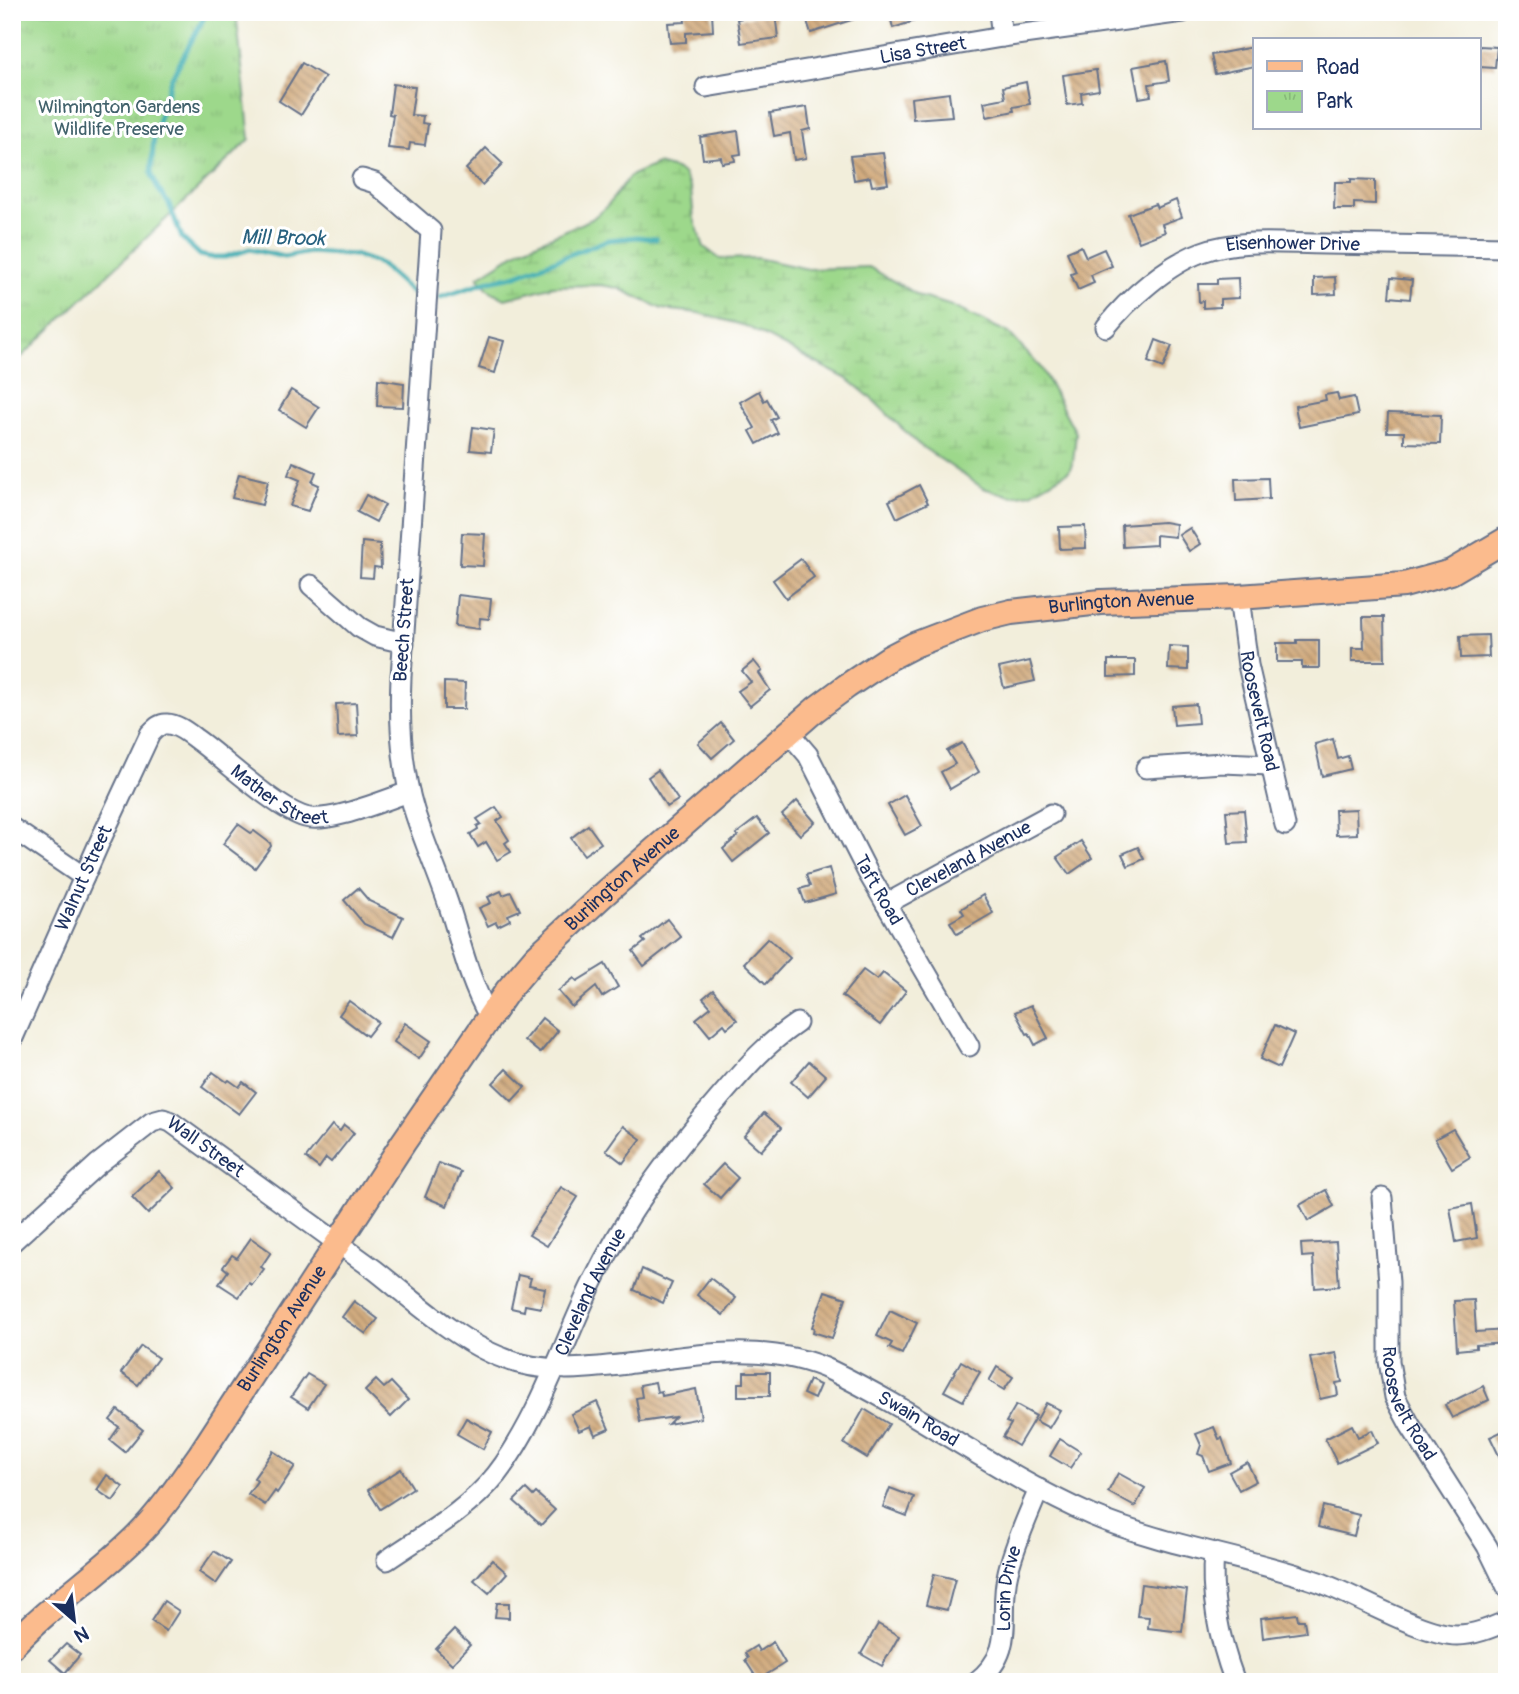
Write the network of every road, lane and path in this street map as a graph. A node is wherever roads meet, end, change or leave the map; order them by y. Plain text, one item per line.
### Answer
1 (999, 12) edge
2 (1183, 12) edge
3 (1002, 37) junction
4 (706, 87) dead end
5 (362, 179) dead end
6 (1507, 247) edge
7 (1106, 327) dead end
8 (1507, 539) edge
9 (311, 585) dead end
10 (1239, 597) junction
11 (404, 643) junction
12 (163, 724) joint
13 (790, 734) junction
14 (1270, 765) junction
15 (1146, 768) dead end
16 (409, 792) junction
17 (1051, 814) dead end
18 (1285, 825) dead end
19 (12, 828) edge
20 (84, 877) junction
21 (886, 904) junction
22 (489, 1016) junction
23 (797, 1023) dead end
24 (12, 1040) edge
25 (969, 1046) dead end
26 (1382, 1198) dead end
27 (12, 1242) edge
28 (338, 1243) junction
29 (556, 1370) junction
30 (1039, 1489) junction
31 (1214, 1553) junction
32 (387, 1560) dead end
33 (1507, 1587) edge
34 (1507, 1621) edge
35 (12, 1646) edge
36 (976, 1682) edge
37 (1235, 1682) edge

1 - 3 street
2 - 3 street, Lisa Street
3 - 4 street, Lisa Street
5 - 11 street, Beech Street
6 - 7 street, Eisenhower Drive
8 - 10 main road, Burlington Avenue
9 - 11 street
10 - 13 main road, Burlington Avenue
10 - 14 street, Roosevelt Road
11 - 16 street, Beech Street
12 - 16 street, Mather Street
12 - 20 street, Walnut Street
13 - 21 street, Taft Road
13 - 22 main road, Burlington Avenue
14 - 15 street
14 - 18 street, Roosevelt Road
16 - 22 street, Beech Street
17 - 21 street, Cleveland Avenue
19 - 20 street
20 - 24 street, Walnut Street
21 - 25 street, Taft Road
22 - 28 main road, Burlington Avenue
23 - 29 street, Cleveland Avenue
26 - 33 street, Roosevelt Road
27 - 28 street, Wall Street
28 - 29 street, Swain Road
28 - 35 main road, Burlington Avenue
29 - 30 street, Swain Road
29 - 32 street, Cleveland Avenue
30 - 31 street, Swain Road
30 - 36 street, Lorin Drive
31 - 34 street, Swain Road
31 - 37 street

